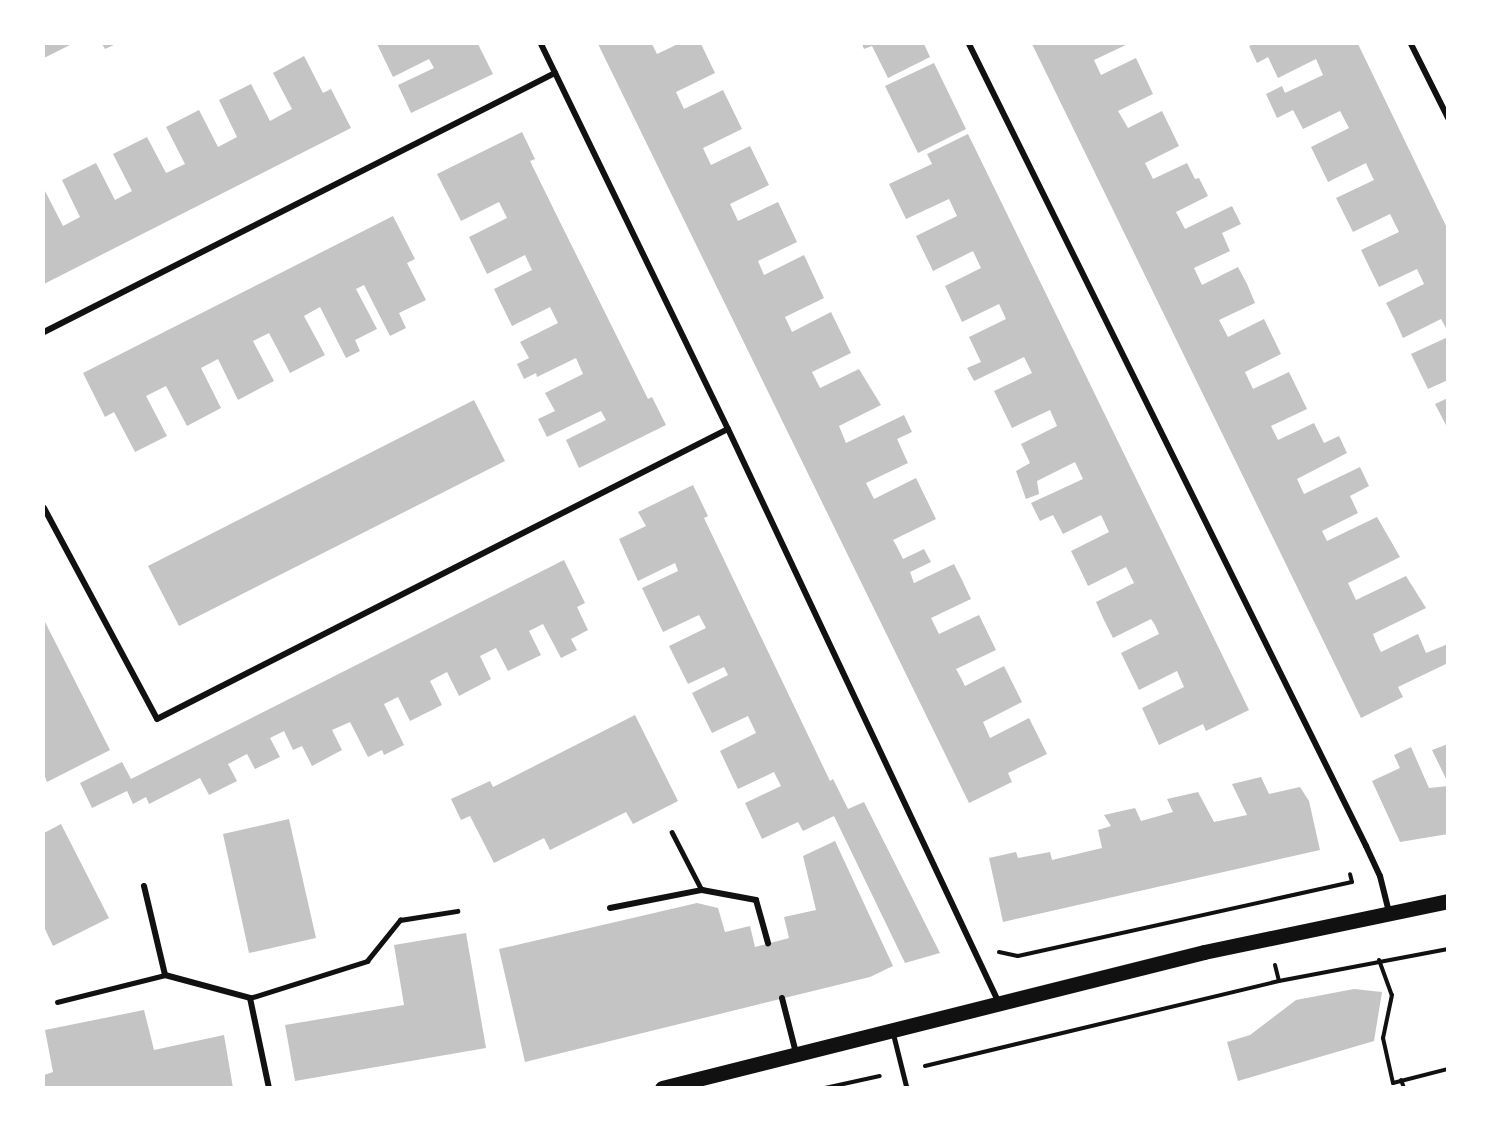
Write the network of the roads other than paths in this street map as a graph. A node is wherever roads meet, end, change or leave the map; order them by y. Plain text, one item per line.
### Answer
1 (541, 44) edge
2 (969, 44) edge
3 (1411, 44) edge
4 (555, 74) junction
5 (1448, 118) edge
6 (44, 332) edge
7 (728, 429) junction
8 (44, 508) edge
9 (672, 832) dead end
10 (144, 886) dead end
11 (702, 890) junction
12 (1448, 901) edge
13 (610, 908) dead end
14 (456, 911) dead end
15 (1389, 912) junction
16 (768, 943) dead end
17 (165, 975) junction
18 (250, 998) junction
19 (782, 998) dead end
20 (57, 1002) dead end
21 (999, 1004) junction
22 (893, 1032) junction
23 (797, 1056) junction
24 (270, 1088) edge
25 (662, 1088) edge
26 (907, 1088) edge

1 - 4 street
2 - 15 street
3 - 5 street
4 - 6 street
4 - 7 street
7 - 8 street
7 - 21 street
9 - 11 lane
10 - 17 street
11 - 13 street
11 - 16 street
12 - 15 main road
14 - 18 lane
15 - 21 main road
17 - 18 street
17 - 20 lane
18 - 24 street
19 - 23 street
21 - 22 main road
22 - 23 main road
22 - 26 lane
23 - 25 main road

